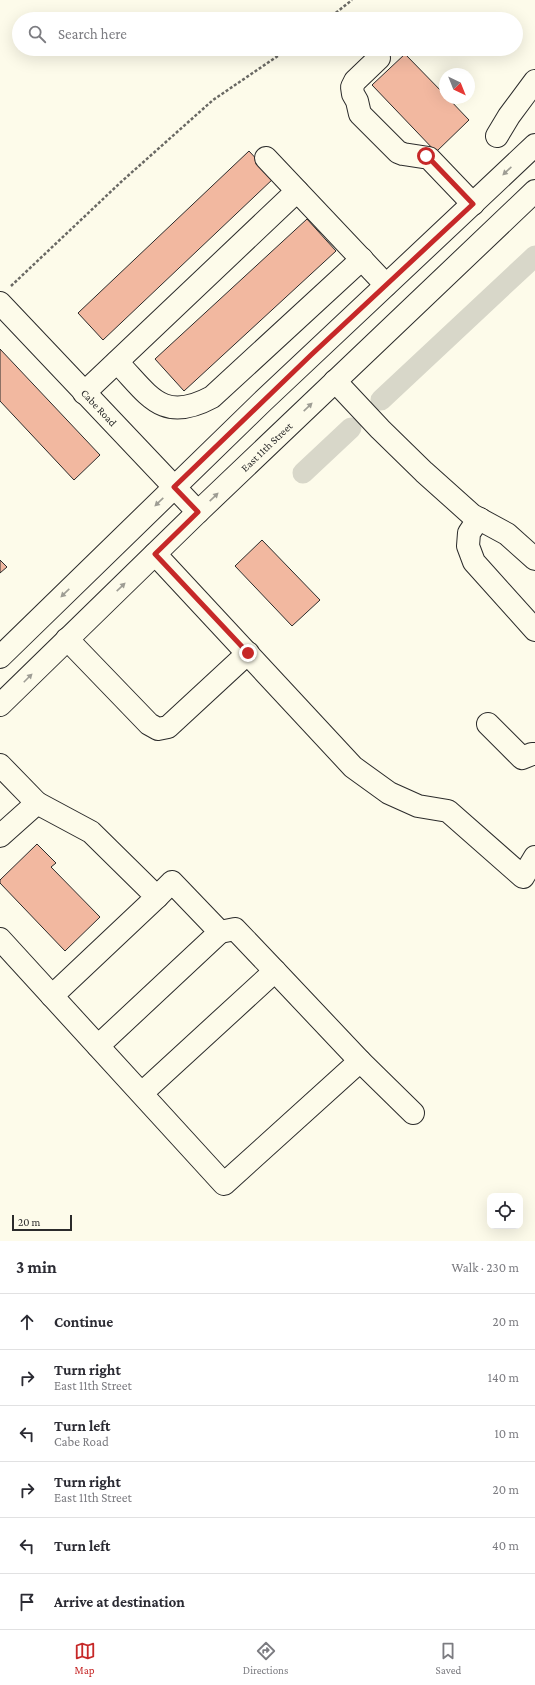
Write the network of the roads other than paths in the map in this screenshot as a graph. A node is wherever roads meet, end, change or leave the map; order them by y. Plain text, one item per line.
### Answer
1 (379, 58) dead end
2 (535, 81) edge
3 (497, 136) dead end
4 (535, 145) edge
5 (266, 158) dead end
6 (297, 191) junction
7 (535, 191) edge
8 (473, 204) junction
9 (362, 259) junction
10 (386, 285) junction
11 (4, 296) edge
12 (117, 362) junction
13 (335, 382) junction
14 (84, 393) junction
15 (174, 487) junction
16 (198, 512) junction
17 (480, 519) junction
18 (155, 554) junction
19 (535, 559) edge
20 (535, 630) edge
21 (67, 639) junction
22 (3, 647) edge
23 (248, 653) junction
24 (0, 705) edge
25 (488, 724) dead end
26 (535, 754) edge
27 (0, 765) edge
28 (37, 803) junction
29 (0, 836) edge
30 (535, 857) edge
31 (157, 897) junction
32 (220, 932) junction
33 (0, 939) edge
34 (275, 971) junction
35 (52, 996) junction
36 (98, 1046) junction
37 (360, 1061) junction
38 (142, 1093) junction
39 (414, 1113) dead end

1 - 8 main road
2 - 3 main road
4 -> 8 main road
5 - 6 main road
6 - 9 main road
6 - 12 main road
7 - 13 main road, East 11th Street
8 - 10 main road
9 - 10 main road
9 - 12 main road
10 - 15 main road
11 - 14 main road, Cabe Road
12 - 14 main road
16 -> 13 main road, East 11th Street
13 - 17 main road
14 - 15 main road, Cabe Road
15 - 16 main road, Cabe Road
15 -> 22 main road
16 - 18 main road, East 11th Street
17 - 19 main road
17 - 20 main road
21 -> 18 main road, East 11th Street
18 - 23 main road
21 - 23 main road
24 -> 21 main road, East 11th Street
23 - 30 main road
25 - 26 main road
27 - 28 main road
28 - 29 main road
28 - 31 main road
31 - 32 main road
31 - 35 main road
32 - 34 main road
32 - 36 main road
33 - 35 main road
34 - 37 main road
34 - 38 main road
35 - 36 main road
36 - 38 main road
37 - 38 main road
37 - 39 main road

